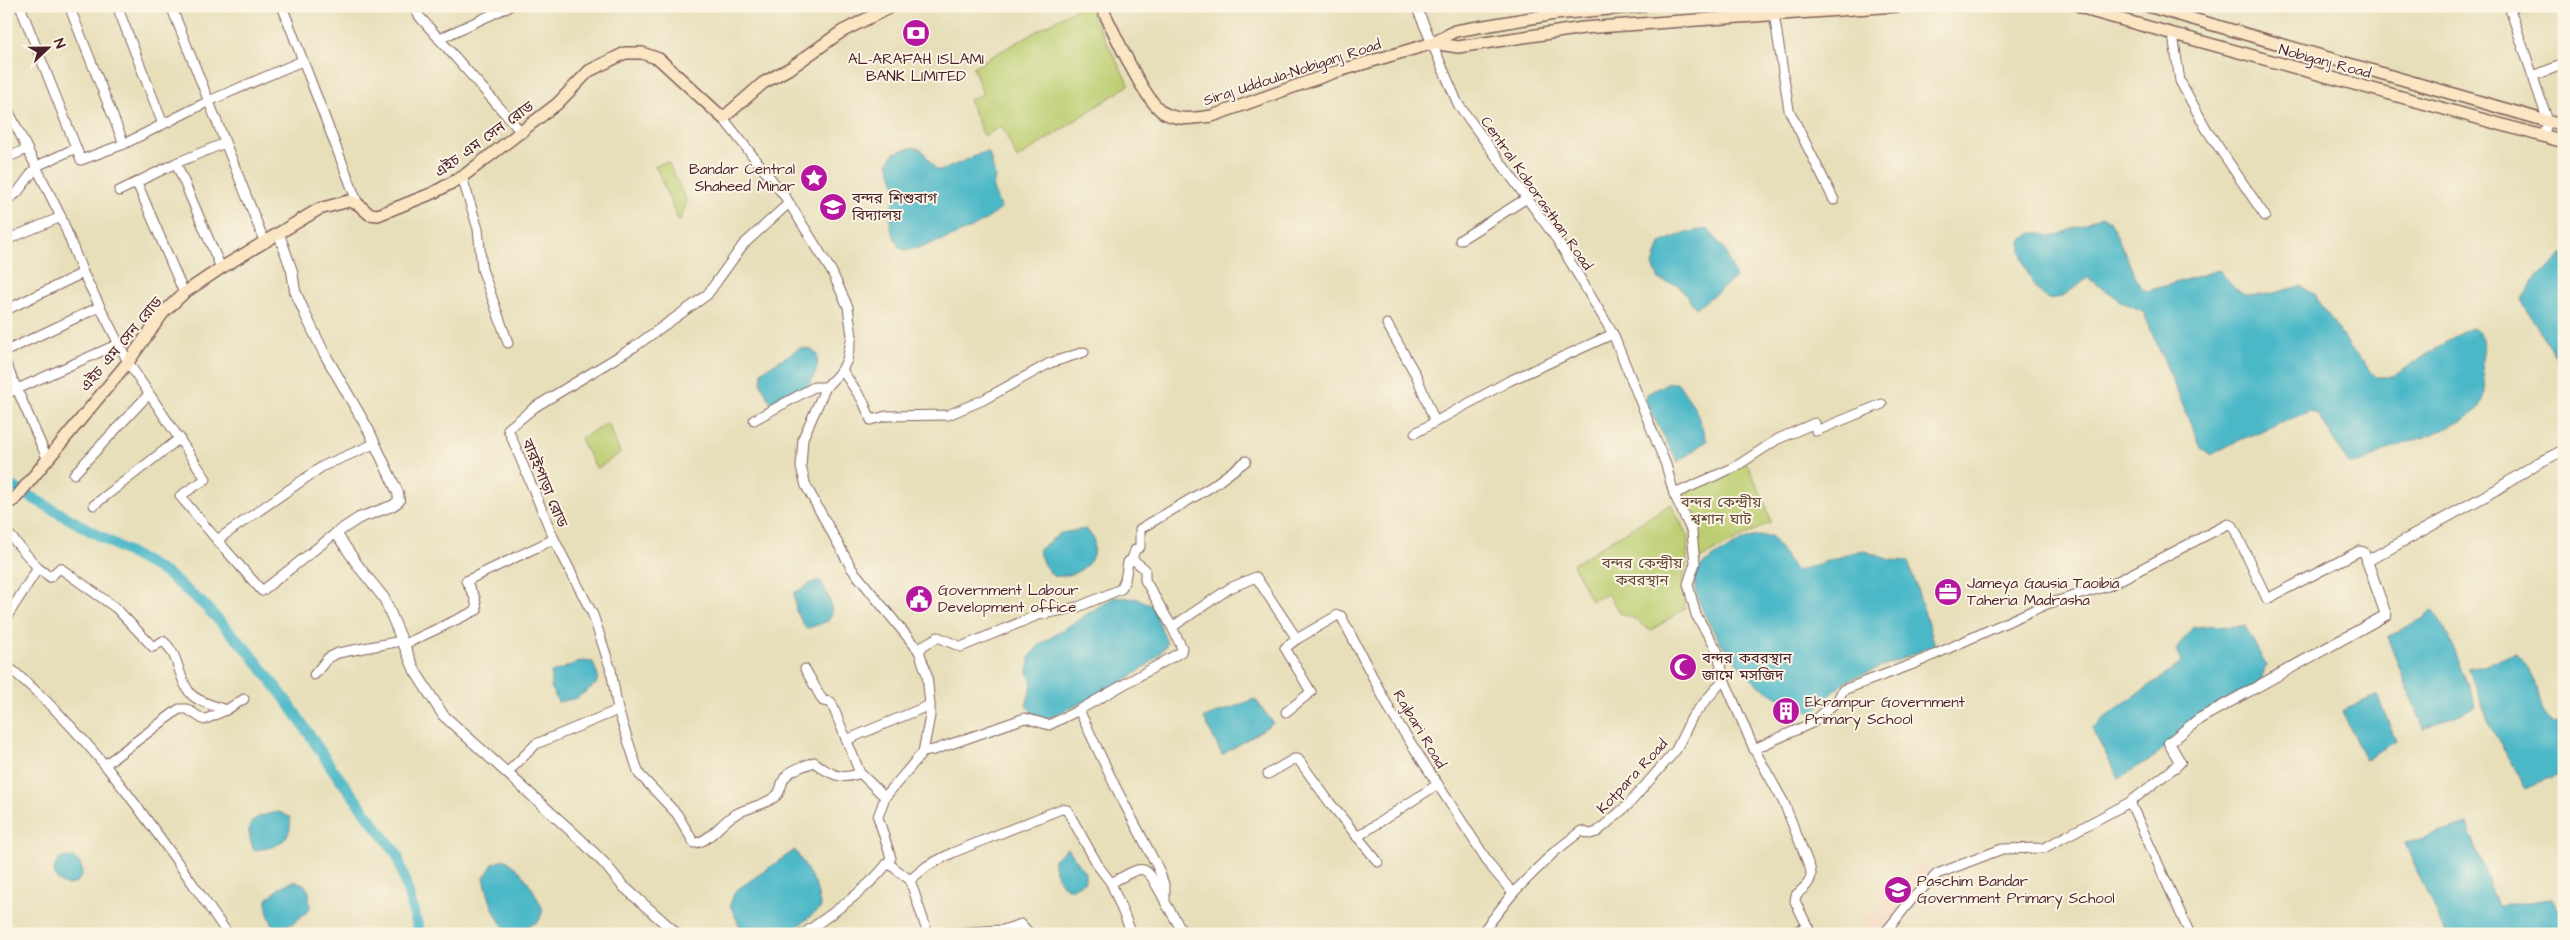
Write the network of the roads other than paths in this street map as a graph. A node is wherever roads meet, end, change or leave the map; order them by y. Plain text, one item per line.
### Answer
1 (20, 6) edge
2 (69, 6) edge
3 (117, 6) edge
4 (171, 6) edge
5 (282, 6) edge
6 (414, 6) edge
7 (892, 6) edge
8 (1101, 6) edge
9 (1416, 6) edge
10 (1642, 6) edge
11 (1897, 6) edge
12 (2080, 6) edge
13 (2148, 6) edge
14 (2509, 6) edge
15 (506, 7) edge
16 (1838, 8) edge
17 (1774, 14) junction
18 (2173, 34) junction
19 (439, 39) junction
20 (1433, 43) junction
21 (302, 61) junction
22 (2564, 64) edge
23 (2533, 76) junction
24 (209, 101) junction
25 (6, 106) edge
26 (9, 118) edge
27 (723, 118) junction
28 (2548, 121) junction
29 (164, 124) junction
30 (2564, 126) edge
31 (522, 133) junction
32 (2544, 136) junction
33 (2564, 142) edge
34 (225, 143) junction
35 (124, 144) junction
36 (76, 148) junction
37 (27, 149) junction
38 (6, 158) edge
39 (176, 163) junction
40 (37, 166) junction
41 (462, 178) junction
42 (137, 183) junction
43 (119, 191) dead end
44 (1527, 198) junction
45 (6, 200) edge
46 (1834, 200) dead end
47 (789, 202) junction
48 (358, 204) junction
49 (2265, 216) dead end
50 (61, 217) junction
51 (278, 234) junction
52 (6, 240) edge
53 (1460, 240) dead end
54 (265, 242) junction
55 (221, 268) junction
56 (83, 273) junction
57 (184, 294) junction
58 (100, 307) junction
59 (6, 310) edge
60 (1388, 324) dead end
61 (1613, 334) junction
62 (508, 343) dead end
63 (118, 344) junction
64 (6, 351) edge
65 (1084, 352) dead end
66 (128, 362) junction
67 (6, 364) edge
68 (842, 370) junction
69 (826, 387) junction
70 (18, 389) junction
71 (6, 394) edge
72 (149, 394) junction
73 (1882, 404) dead end
74 (754, 420) dead end
75 (1435, 422) junction
76 (1415, 433) dead end
77 (180, 438) junction
78 (374, 444) junction
79 (2564, 450) edge
80 (47, 458) junction
81 (1246, 461) dead end
82 (74, 474) dead end
83 (1674, 494) junction
84 (10, 502) edge
85 (94, 504) dead end
86 (6, 531) edge
87 (336, 534) junction
88 (554, 538) junction
89 (217, 540) junction
90 (1132, 559) junction
91 (2367, 561) junction
92 (38, 568) junction
93 (6, 618) edge
94 (1172, 627) junction
95 (1297, 639) junction
96 (402, 643) junction
97 (919, 651) junction
98 (6, 665) edge
99 (805, 669) dead end
100 (314, 675) dead end
101 (1724, 679) junction
102 (244, 700) dead end
103 (930, 706) junction
104 (226, 710) junction
105 (618, 710) junction
106 (1079, 710) junction
107 (1286, 712) dead end
108 (846, 740) junction
109 (1754, 749) junction
110 (923, 752) junction
111 (106, 764) junction
112 (2174, 768) joint
113 (507, 773) junction
114 (860, 773) junction
115 (1268, 774) dead end
116 (1438, 784) junction
117 (885, 797) junction
118 (2130, 802) junction
119 (1357, 837) junction
120 (1378, 862) dead end
121 (888, 863) junction
122 (910, 880) junction
123 (1111, 883) junction
124 (1513, 893) junction
125 (1165, 902) junction
126 (1809, 931) edge
127 (987, 933) edge
128 (228, 934) edge
129 (677, 934) edge
130 (803, 934) edge
131 (928, 934) edge
132 (934, 934) edge
133 (1030, 934) edge
134 (1132, 934) edge
135 (1184, 934) edge
136 (1481, 934) edge
137 (1790, 934) edge
138 (1884, 934) edge
139 (2190, 934) edge

1 - 36 street
2 - 35 street
3 - 29 street
4 - 24 street
5 - 21 street
6 - 19 street
7 - 27 main road
8 - 20 main road, Siraj Uddoula-Nobiganj Road
9 - 20 street, Central Koborasthan Road
10 - 20 main road, Siraj Uddoula-Nobiganj Road
11 - 16 main road
12 - 18 main road, Nobiganj Road
13 - 28 main road, Nobiganj Road
14 - 23 street
15 - 19 street
16 - 17 main road, Siraj Uddoula-Nobiganj Road
17 - 20 main road, Siraj Uddoula-Nobiganj Road
17 - 46 street
18 - 32 main road, Nobiganj Road
18 - 49 street
19 - 31 street
20 - 44 street, Central Koborasthan Road
21 - 24 street
21 - 48 street
22 - 23 street
23 - 28 street
24 - 29 street
24 - 34 street
25 - 26 street
26 - 37 street
27 - 31 main road, এইচ এম সেন রোড
27 - 47 street, এইচ এম সেন রোড
28 - 30 main road, Nobiganj Road
28 - 32 street
29 - 35 street
31 - 41 main road, এইচ এম সেন রোড
32 - 33 main road, Nobiganj Road
34 - 39 street
34 - 54 street
35 - 36 street
36 - 40 street
37 - 38 street
37 - 40 street
39 - 42 street
39 - 55 street
40 - 45 street
40 - 50 street
41 - 48 main road, এইচ এম সেন রোড
41 - 62 street
42 - 43 street
42 - 57 street
44 - 53 street
44 - 61 street, Central Koborasthan Road
47 - 68 street, এইচ এম সেন রোড
47 - 88 street, বারইপাড়া রোড
48 - 51 main road, এইচ এম সেন রোড
50 - 52 street
50 - 56 street
51 - 54 main road, এইচ এম সেন রোড
51 - 78 street
54 - 55 main road, এইচ এম সেন রোড
55 - 57 main road, এইচ এম সেন রোড
56 - 58 street
56 - 59 street
57 - 66 main road, এইচ এম সেন রোড
58 - 63 street
58 - 64 street
60 - 75 street
61 - 75 street
61 - 83 street, Central Koborasthan Road
63 - 66 street
63 - 70 street
65 - 68 street
66 - 72 street
66 - 80 main road, এইচ এম সেন রোড
67 - 70 street
68 - 69 street
69 - 74 street
69 - 97 street
70 - 71 street
70 - 80 street
72 - 77 street
72 - 82 street
73 - 83 street
75 - 76 street
77 - 85 street
77 - 89 street
78 - 87 street
78 - 89 street
79 - 91 street
80 - 84 main road, এইচ এম সেন রোড
81 - 90 street
83 - 101 street, Central Koborasthan Road
86 - 92 street
87 - 89 street
87 - 96 street
88 - 96 street
88 - 105 street, বারইপাড়া রোড
90 - 94 street
90 - 97 street
91 - 109 street
91 - 112 street
92 - 93 street
92 - 104 street
94 - 95 street
94 - 106 street
95 - 107 street
95 - 116 street, Rajbari Road
96 - 100 street
96 - 113 street
97 - 103 street
98 - 111 street
99 - 108 street
101 - 109 street, Central Koborasthan Road
101 - 124 street, Kotpara Road
102 - 104 street
103 - 108 street
103 - 110 street
104 - 111 street
105 - 113 street
105 - 114 street, বারইপাড়া রোড
106 - 110 street
106 - 125 street
108 - 114 street
109 - 126 street, Central Koborasthan Road
110 - 117 street
111 - 128 street
112 - 118 street
113 - 129 street
114 - 117 street
115 - 119 street
116 - 119 street
116 - 124 street, Rajbari Road
117 - 121 street
118 - 138 street
118 - 139 street
119 - 120 street
121 - 122 street
121 - 130 street
122 - 123 street
122 - 131 street
123 - 125 street
123 - 134 street
124 - 136 street, Kotpara Road
125 - 135 street
126 - 137 street
127 - 132 street
127 - 133 street

